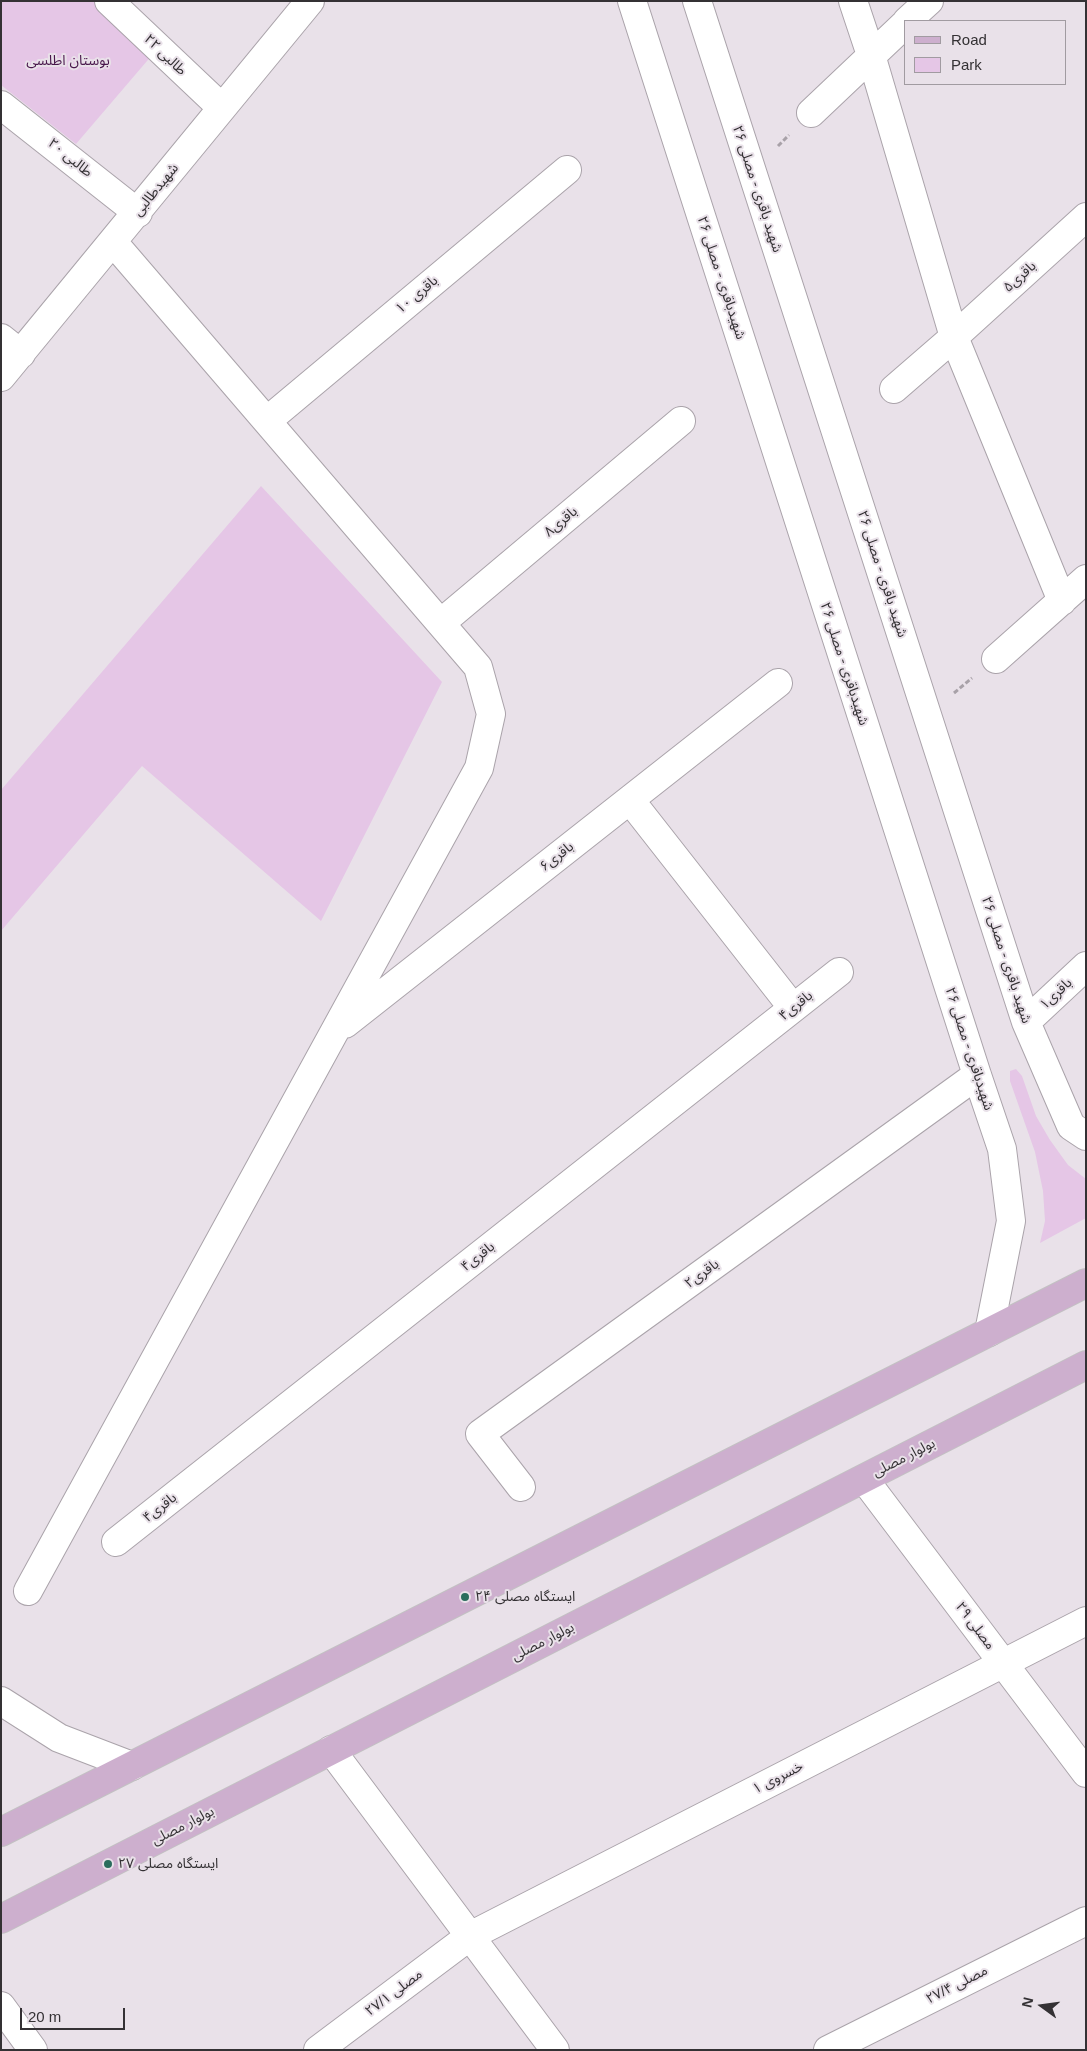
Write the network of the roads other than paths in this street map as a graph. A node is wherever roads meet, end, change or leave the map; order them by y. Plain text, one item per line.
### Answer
1 (109, 1) edge
2 (310, 1) edge
3 (632, 1) edge
4 (697, 1) edge
5 (853, 1) edge
6 (929, 1) edge
7 (909, 20) edge
8 (904, 25) edge
9 (871, 55) junction
10 (1, 105) edge
11 (222, 108) junction
12 (811, 113) road end
13 (567, 170) dead end
14 (138, 213) junction
15 (1086, 218) edge
16 (114, 242) junction
17 (954, 337) junction
18 (11, 346) edge
19 (1, 377) edge
20 (894, 389) dead end
21 (268, 420) junction
22 (681, 421) dead end
23 (1086, 579) edge
24 (1062, 602) junction
25 (442, 622) junction
26 (996, 659) road end
27 (778, 682) dead end
28 (630, 800) junction
29 (1086, 966) edge
30 (839, 972) dead end
31 (793, 1008) junction
32 (1026, 1022) junction
33 (336, 1031) junction
34 (977, 1076) junction
35 (1086, 1136) edge
36 (1086, 1283) edge
37 (989, 1332) junction
38 (1086, 1365) edge
39 (864, 1479) junction
40 (521, 1487) dead end
41 (116, 1542) dead end
42 (28, 1591) dead end
43 (1086, 1620) edge
44 (1003, 1663) junction
45 (1, 1700) edge
46 (331, 1750) junction
47 (132, 1766) junction
48 (1086, 1773) edge
49 (1, 1832) edge
50 (1, 1919) edge
51 (1086, 1921) edge
52 (470, 1936) junction
53 (1, 2006) edge
54 (34, 2050) edge
55 (318, 2050) edge
56 (556, 2050) edge
57 (828, 2050) edge

1 - 11 street, طالبی ۲۲
2 - 11 street, شهیدطالبی
3 - 34 street, شهیدباقری - مصلی ۲۶
4 - 32 street, شهید باقری - مصلی ۲۶
5 - 9 street
6 - 7 street
8 - 9 street
9 - 12 street
9 - 17 street
10 - 14 street, طالبی ۲۰
11 - 14 street, شهیدطالبی
13 - 21 street, باقری ۱۰
14 - 16 street, شهیدطالبی
15 - 17 street, باقری۵
16 - 18 street, شهیدطالبی
16 - 21 street
17 - 20 street, باقری۵
17 - 24 street
18 - 19 street, شهیدطالبی
21 - 25 street
22 - 25 street, باقری۸
23 - 24 street
24 - 26 street
25 - 33 street
27 - 28 street, باقری۶
28 - 31 street
28 - 33 street, باقری۶
29 - 32 street, باقری۱
30 - 31 street, باقری۴
31 - 41 street, باقری۴
32 - 35 street, شهید باقری - مصلی ۲۶
33 - 42 street
34 - 37 street, شهیدباقری - مصلی ۲۶
34 - 40 street, باقری۲
36 - 37 main road
37 - 47 main road
38 - 39 main road, بولوار مصلی
39 - 44 street, مصلی ۲۹
39 - 46 main road, بولوار مصلی
43 - 44 street, خسروی ۱
44 - 48 street, مصلی ۲۹
44 - 52 street, خسروی ۱
45 - 47 street
46 - 50 main road, بولوار مصلی
46 - 52 street
47 - 49 main road
51 - 57 street, مصلی ۲۷/۴
52 - 55 street, مصلی ۲۷/۱
52 - 56 street
53 - 54 street

